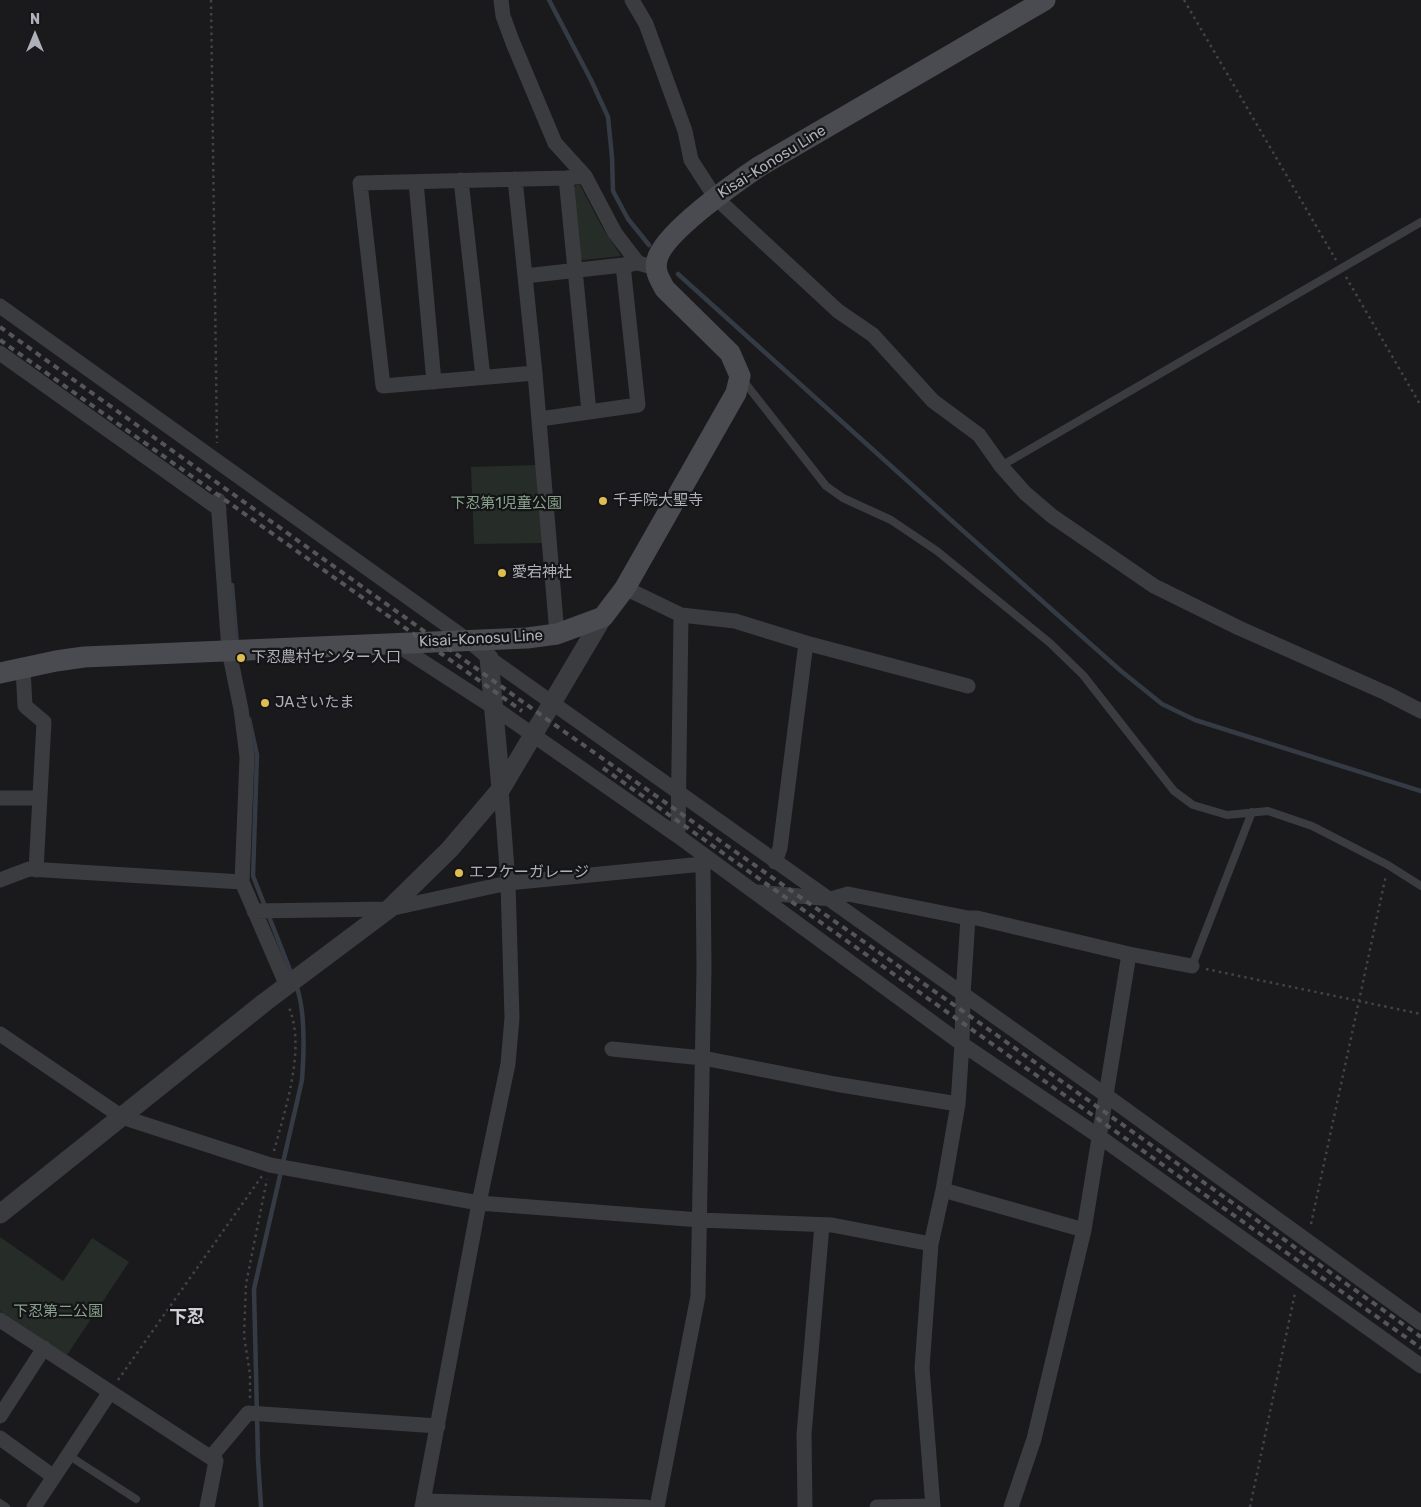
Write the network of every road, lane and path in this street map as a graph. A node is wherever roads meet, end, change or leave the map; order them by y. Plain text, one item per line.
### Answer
1 (211, 0) edge
2 (502, 0) edge
3 (632, 0) edge
4 (1045, 0) edge
5 (1184, 0) edge
6 (586, 176) junction
7 (566, 178) junction
8 (515, 179) junction
9 (461, 180) junction
10 (416, 182) junction
11 (715, 197) junction
12 (1421, 222) edge
13 (623, 265) junction
14 (647, 266) junction
15 (1341, 268) junction
16 (576, 271) junction
17 (525, 276) junction
18 (0, 306) edge
19 (0, 353) edge
20 (535, 373) junction
21 (740, 376) junction
22 (483, 378) junction
23 (434, 382) junction
24 (1421, 406) edge
25 (589, 412) junction
26 (540, 419) junction
27 (217, 462) junction
28 (1001, 466) junction
29 (625, 588) junction
30 (681, 616) junction
31 (603, 617) junction
32 (557, 634) junction
33 (469, 641) junction
34 (394, 643) junction
35 (806, 643) junction
36 (234, 650) junction
37 (488, 658) junction
38 (23, 668) junction
39 (0, 673) edge
40 (968, 686) dead end
41 (552, 703) junction
42 (493, 706) junction
43 (1421, 711) edge
44 (534, 735) junction
45 (501, 789) junction
46 (680, 792) junction
47 (0, 798) edge
48 (40, 798) junction
49 (1252, 812) junction
50 (678, 836) junction
51 (705, 861) junction
52 (774, 862) junction
53 (1388, 865) junction
54 (36, 870) junction
55 (0, 880) edge
56 (242, 882) junction
57 (508, 882) junction
58 (1421, 886) edge
59 (756, 892) junction
60 (831, 899) junction
61 (389, 909) junction
62 (254, 911) junction
63 (968, 918) junction
64 (1130, 954) junction
65 (1192, 966) junction
66 (284, 988) junction
67 (963, 995) junction
68 (1358, 1000) junction
69 (1421, 1014) edge
70 (0, 1034) edge
71 (962, 1044) junction
72 (612, 1049) dead end
73 (703, 1058) junction
74 (1107, 1096) junction
75 (958, 1104) junction
76 (122, 1117) junction
77 (1100, 1137) junction
78 (270, 1165) junction
79 (943, 1190) junction
80 (479, 1203) junction
81 (0, 1214) edge
82 (700, 1220) junction
83 (822, 1225) junction
84 (1084, 1230) junction
85 (1307, 1242) junction
86 (931, 1244) junction
87 (1299, 1278) junction
88 (0, 1320) edge
89 (1421, 1323) edge
90 (44, 1348) junction
91 (1421, 1366) edge
92 (110, 1392) junction
93 (248, 1414) junction
94 (0, 1416) edge
95 (438, 1426) junction
96 (0, 1438) edge
97 (68, 1455) junction
98 (211, 1457) junction
99 (54, 1477) junction
100 (136, 1499) dead end
101 (0, 1504) edge
102 (423, 1504) edge
103 (37, 1506) edge
104 (932, 1506) edge
105 (6, 1507) edge
106 (207, 1507) edge
107 (647, 1507) edge
108 (657, 1507) edge
109 (805, 1507) edge
110 (877, 1507) edge
111 (1011, 1507) edge
112 (1250, 1507) edge

1 - 27 path
2 - 6 street
3 - 11 street
4 - 11 main road, Kisai-Konosu Line
5 - 15 path
6 - 7 street
6 - 14 street
7 - 8 street
7 - 16 street
8 - 9 street
8 - 17 street
9 - 10 street
9 - 22 street
10 - 23 street
10 - 23 street
11 - 14 main road, Kisai-Konosu Line
11 - 28 street
12 - 15 lane
13 - 14 street
13 - 16 street
13 - 25 street
14 - 21 main road
15 - 24 path
15 - 28 lane
16 - 17 street
16 - 25 street
17 - 20 street
18 - 27 street
19 - 36 street
20 - 22 street
20 - 26 street
21 - 29 main road
21 - 49 lane
22 - 23 street
25 - 26 street
26 - 32 street
27 - 33 street
28 - 43 street
29 - 30 street
29 - 31 main road
30 - 35 street
30 - 46 street
31 - 32 main road, Kisai-Konosu Line
31 - 41 street
32 - 33 main road, Kisai-Konosu Line
33 - 34 main road, Kisai-Konosu Line
33 - 37 street
34 - 36 main road, Kisai-Konosu Line
34 - 42 street
35 - 40 street
35 - 52 street
36 - 38 main road, Kisai-Konosu Line
36 - 56 street
37 - 41 street
37 - 42 street
38 - 39 main road, Kisai-Konosu Line
38 - 48 street
41 - 44 street
41 - 46 street
42 - 44 street
42 - 45 street
44 - 45 street
44 - 50 street
45 - 57 street
45 - 61 street
46 - 50 street
46 - 52 street
47 - 48 street
48 - 54 street
49 - 53 lane
49 - 65 lane
50 - 51 street
51 - 57 street
51 - 59 street
51 - 73 street
52 - 60 street
53 - 58 lane
53 - 68 path
54 - 55 street
54 - 56 street
56 - 62 street
57 - 61 street
57 - 80 street
59 - 60 street
59 - 71 street
60 - 63 street
60 - 67 street
61 - 62 street
61 - 66 street
62 - 66 street
63 - 64 street
63 - 67 street
64 - 65 street
64 - 74 street
65 - 68 path
66 - 76 street
66 - 78 path
67 - 71 street
67 - 74 street
68 - 69 path
68 - 85 path
70 - 76 street
71 - 75 street
71 - 77 street
72 - 73 street
73 - 75 street
73 - 82 street
74 - 77 street
74 - 85 street
75 - 79 street
76 - 78 street
76 - 81 street
77 - 84 street
77 - 87 street
78 - 80 street
78 - 92 path
78 - 93 path
79 - 84 street
79 - 86 street
80 - 82 street
80 - 95 street
82 - 83 street
82 - 108 street
83 - 86 street
83 - 109 street
84 - 111 street
85 - 89 street
86 - 104 street
87 - 91 street
87 - 112 path
88 - 90 street
90 - 92 street
90 - 94 street
92 - 97 street
92 - 98 street
93 - 95 street
93 - 98 street
95 - 102 street
96 - 99 street
97 - 99 street
97 - 100 lane
98 - 106 street
99 - 103 street
101 - 105 lane
102 - 107 street
104 - 110 street

